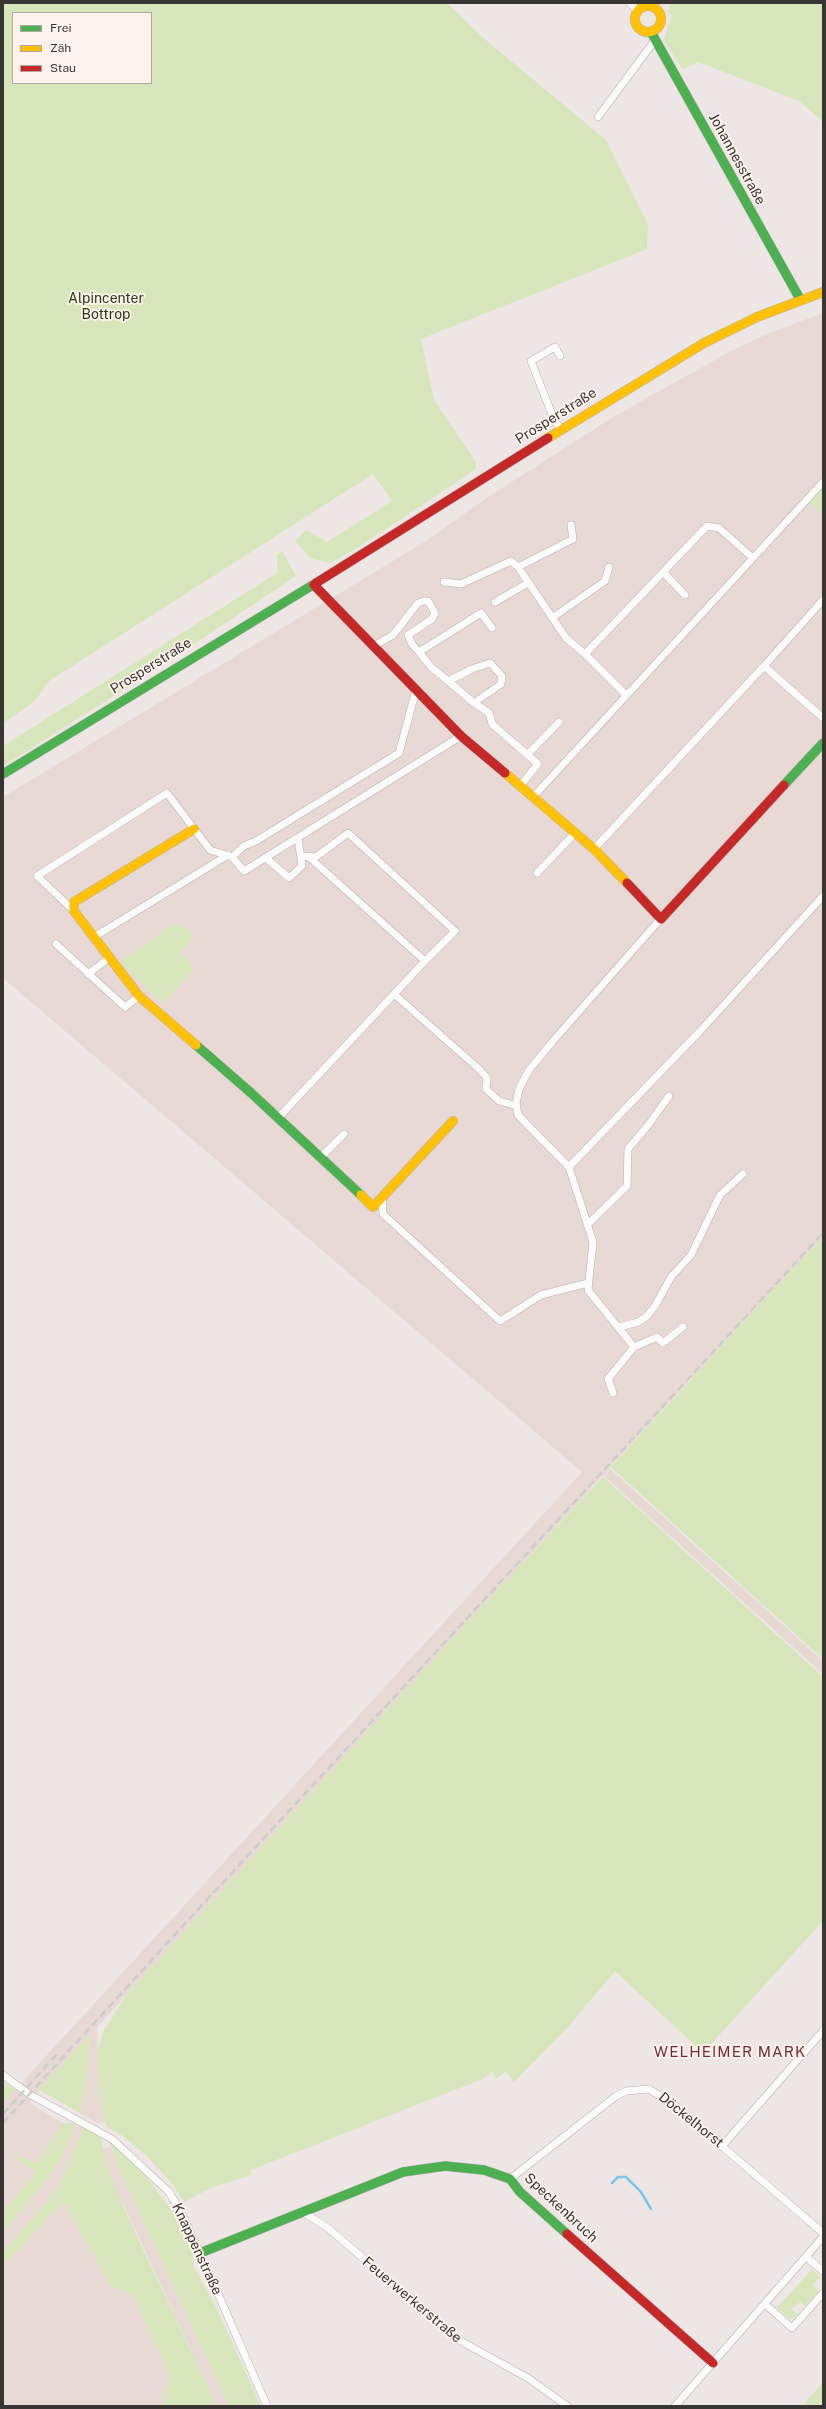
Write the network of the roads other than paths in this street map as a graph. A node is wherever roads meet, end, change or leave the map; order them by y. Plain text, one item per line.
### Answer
1 (630, 3) edge
2 (659, 6) edge
3 (638, 11) junction
4 (653, 36) junction
5 (598, 117) dead end
6 (823, 292) edge
7 (800, 299) junction
8 (560, 356) dead end
9 (561, 430) junction
10 (823, 482) edge
11 (570, 525) dead end
12 (753, 558) junction
13 (518, 567) junction
14 (608, 567) dead end
15 (663, 572) junction
16 (444, 582) dead end
17 (528, 583) junction
18 (314, 585) junction
19 (685, 595) dead end
20 (823, 600) edge
21 (495, 602) dead end
22 (552, 618) junction
23 (492, 628) dead end
24 (374, 646) junction
25 (419, 652) junction
26 (584, 654) junction
27 (764, 666) junction
28 (448, 681) junction
29 (416, 690) junction
30 (626, 696) junction
31 (474, 703) junction
32 (823, 718) edge
33 (558, 722) dead end
34 (461, 736) junction
35 (823, 743) edge
36 (528, 755) junction
37 (3, 774) edge
38 (520, 786) junction
39 (533, 797) junction
40 (194, 829) junction
41 (575, 833) junction
42 (298, 838) junction
43 (594, 849) junction
44 (230, 856) junction
45 (301, 856) junction
46 (309, 857) junction
47 (266, 858) junction
48 (537, 872) dead end
49 (823, 896) edge
50 (74, 911) junction
51 (666, 912) junction
52 (94, 937) junction
53 (56, 944) dead end
54 (109, 958) junction
55 (425, 961) junction
56 (88, 974) junction
57 (394, 994) junction
58 (139, 996) junction
59 (669, 1096) dead end
60 (516, 1106) junction
61 (278, 1118) junction
62 (453, 1121) dead end
63 (344, 1134) dead end
64 (320, 1158) junction
65 (569, 1167) junction
66 (743, 1174) dead end
67 (382, 1198) junction
68 (587, 1225) junction
69 (588, 1282) junction
70 (619, 1326) junction
71 (683, 1327) dead end
72 (634, 1347) junction
73 (613, 1393) dead end
74 (823, 2032) edge
75 (3, 2075) edge
76 (723, 2145) junction
77 (510, 2179) junction
78 (303, 2212) junction
79 (823, 2233) edge
80 (823, 2237) edge
81 (200, 2253) junction
82 (806, 2257) junction
83 (823, 2271) edge
84 (823, 2293) edge
85 (765, 2304) junction
86 (713, 2363) junction
87 (266, 2406) edge
88 (567, 2406) edge
89 (675, 2406) edge

1 - 3 street
2 - 3 street
2 - 4 street
3 - 4 street, Johannesstraße
4 - 5 street
4 - 7 street, Johannesstraße
6 - 7 street, Prosperstraße
7 - 9 street, Prosperstraße
8 - 9 street
9 - 18 street, Prosperstraße
10 - 12 street
11 - 13 street
12 - 15 street
12 - 30 street
13 - 16 street
13 - 17 street
14 - 22 street
15 - 19 street
15 - 26 street
17 - 21 street
17 - 22 street
18 - 24 street
18 - 37 street, Prosperstraße
20 - 27 street
22 - 26 street
23 - 25 street
24 - 25 street
24 - 29 street
25 - 28 street
26 - 30 street
27 - 32 street
27 - 43 street
28 - 31 street
28 - 31 street
29 - 34 street
29 - 44 street
30 - 39 street
31 - 36 street
33 - 36 street
34 - 38 street
34 - 42 street
35 - 51 street
36 - 38 street
38 - 39 street
39 - 41 street
40 - 44 street
40 - 50 street
40 - 50 street
41 - 43 street
41 - 48 street
42 - 45 street
42 - 47 street
43 - 51 street
44 - 47 street
44 - 52 street
45 - 46 street
45 - 47 street
46 - 55 street
46 - 55 street
49 - 65 street
50 - 52 street
51 - 60 street
52 - 54 street
53 - 56 street
54 - 56 street
54 - 58 street
55 - 57 street
56 - 58 street
57 - 60 street
57 - 61 street
58 - 61 street
59 - 68 street
60 - 65 street
61 - 64 street
62 - 67 street
63 - 64 street
64 - 67 street
65 - 68 street
66 - 70 street
67 - 69 street
68 - 69 street
69 - 70 street
70 - 72 street
71 - 72 street
72 - 73 street
74 - 76 street
75 - 81 street, Knappenstraße
76 - 77 street, Döckelhorst
76 - 79 street, Döckelhorst
77 - 78 street, Speckenbruch
77 - 86 street, Speckenbruch
78 - 81 street, Speckenbruch
78 - 88 street, Feuerwerkerstraße
80 - 82 street
81 - 87 street, Knappenstraße
82 - 83 street
82 - 85 street
84 - 85 street
85 - 86 street
86 - 89 street

